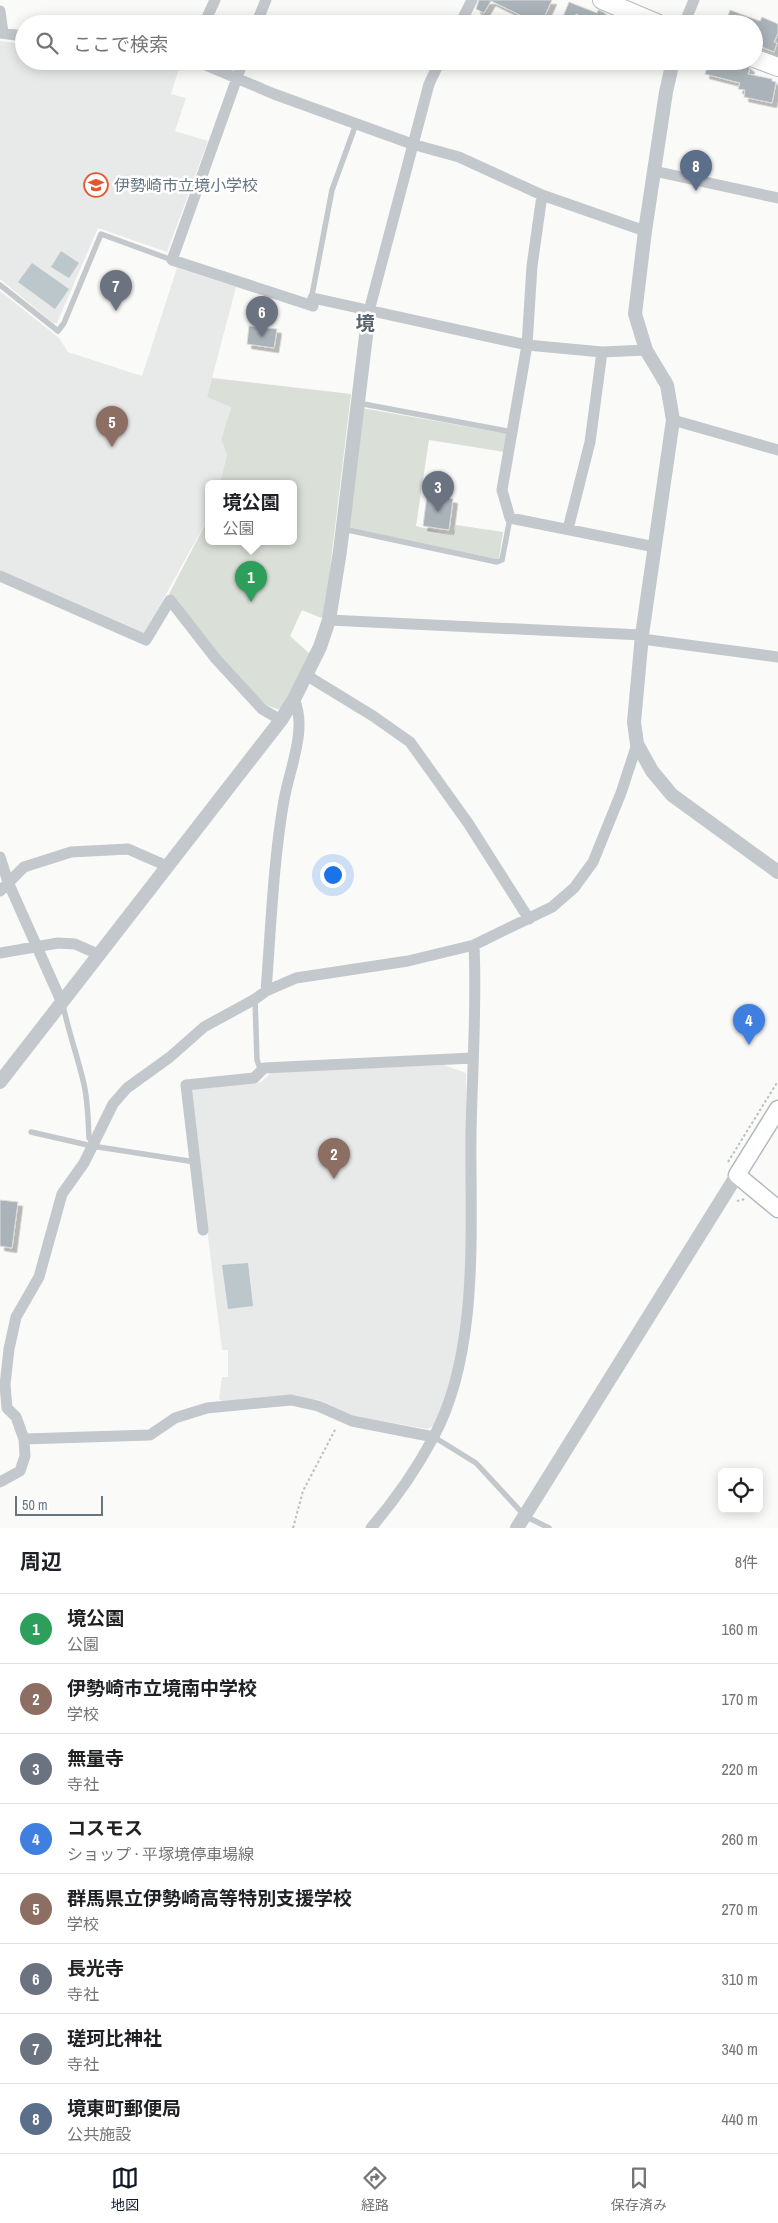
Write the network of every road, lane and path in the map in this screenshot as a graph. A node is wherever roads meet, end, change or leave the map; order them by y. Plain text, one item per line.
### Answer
1 (215, 0) edge
2 (266, 0) edge
3 (472, 0) edge
4 (694, 0) edge
5 (612, 2) edge
6 (0, 10) edge
7 (208, 15) edge
8 (260, 15) edge
9 (464, 15) edge
10 (640, 15) edge
11 (688, 15) edge
12 (1, 33) edge
13 (15, 35) edge
14 (763, 61) edge
15 (778, 67) edge
16 (218, 70) edge
17 (240, 70) edge
18 (436, 70) edge
19 (671, 70) edge
20 (237, 78) junction
21 (356, 124) junction
22 (412, 144) junction
23 (654, 171) junction
24 (542, 194) junction
25 (778, 198) edge
26 (645, 231) junction
27 (172, 260) junction
28 (0, 285) edge
29 (313, 298) junction
30 (369, 311) junction
31 (527, 345) junction
32 (646, 350) junction
33 (602, 352) junction
34 (358, 403) junction
35 (673, 420) junction
36 (512, 432) junction
37 (778, 450) edge
38 (510, 518) junction
39 (343, 529) junction
40 (568, 529) junction
41 (654, 547) junction
42 (0, 576) edge
43 (329, 620) junction
44 (642, 637) junction
45 (778, 657) edge
46 (306, 675) junction
47 (294, 700) junction
48 (281, 720) junction
49 (637, 744) junction
50 (0, 856) edge
51 (167, 866) junction
52 (778, 872) edge
53 (8, 882) junction
54 (0, 891) edge
55 (529, 919) junction
56 (38, 946) junction
57 (474, 946) junction
58 (0, 953) edge
59 (100, 955) junction
60 (266, 991) junction
61 (255, 999) junction
62 (62, 1003) junction
63 (473, 1058) junction
64 (261, 1072) junction
65 (778, 1081) edge
66 (0, 1082) edge
67 (778, 1109) edge
68 (31, 1132) dead end
69 (93, 1144) junction
70 (730, 1155) dead end
71 (195, 1162) junction
72 (737, 1175) junction
73 (748, 1198) dead end
74 (737, 1201) dead end
75 (778, 1209) edge
76 (202, 1230) dead end
77 (342, 1416) junction
78 (434, 1438) junction
79 (24, 1439) junction
80 (0, 1482) edge
81 (525, 1516) junction
82 (294, 1528) edge
83 (371, 1528) edge
84 (516, 1528) edge
85 (549, 1528) edge

1 - 7 street
2 - 8 street
3 - 9 street
4 - 11 street
5 - 10 main road
6 - 12 street
12 - 13 street
14 - 15 main road
16 - 20 street
17 - 20 street
18 - 22 street
19 - 23 street
20 - 21 street
20 - 27 street
21 - 22 street
21 - 29 lane
22 - 24 street
22 - 30 street
23 - 25 street
23 - 26 street
24 - 26 street
24 - 31 street
26 - 32 street
27 - 28 lane
27 - 29 street
29 - 30 street
30 - 31 street
30 - 34 street
31 - 33 street
31 - 36 street
32 - 33 street
32 - 35 street
33 - 40 street
34 - 36 lane
34 - 39 street
35 - 37 street
35 - 41 street
36 - 38 street
38 - 39 lane
38 - 40 street
39 - 43 street
40 - 41 street
41 - 44 street
42 - 48 street
43 - 44 street
43 - 46 street
44 - 45 street
44 - 49 street
46 - 47 street
46 - 55 street
47 - 48 street
47 - 60 street
48 - 51 street
49 - 52 street
49 - 55 street
50 - 53 street
51 - 53 street
51 - 59 street
53 - 54 street
53 - 56 street
55 - 57 street
56 - 58 street
56 - 59 street
56 - 62 street
57 - 60 street
57 - 63 street
59 - 62 street
60 - 61 street
61 - 64 lane
61 - 69 street
62 - 66 street
62 - 69 lane
63 - 64 street
63 - 78 street
64 - 71 street
65 - 70 path
67 - 72 main road
68 - 69 lane
69 - 71 lane
69 - 79 street
71 - 76 street
72 - 75 main road
72 - 81 street
73 - 74 path
77 - 78 street
77 - 79 street
77 - 82 path
78 - 81 lane
78 - 83 street
79 - 80 street
81 - 84 street
81 - 85 lane

